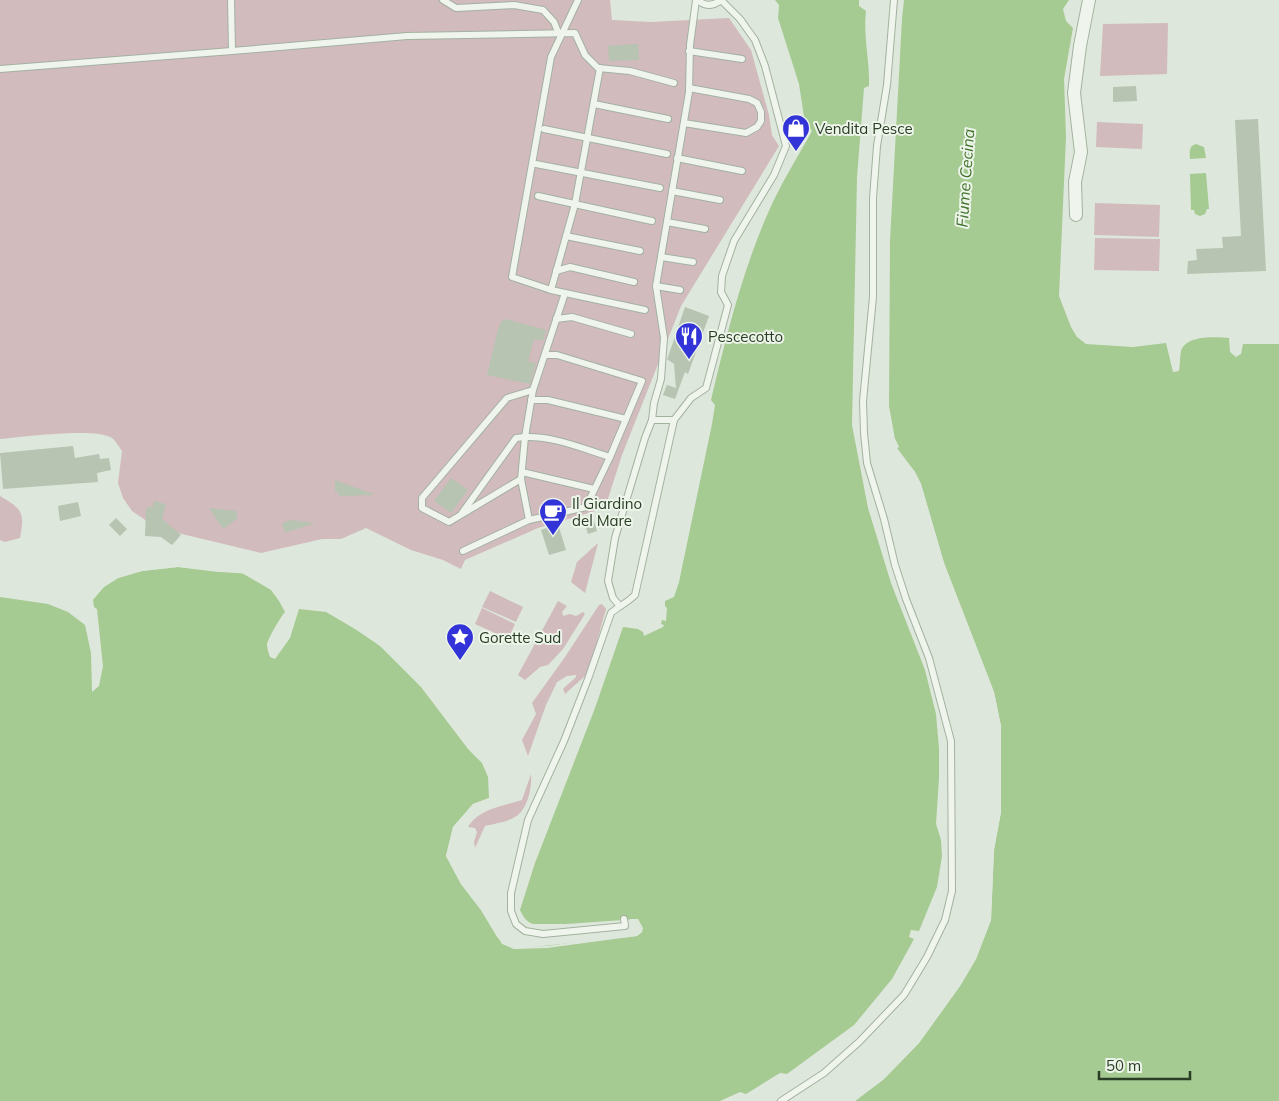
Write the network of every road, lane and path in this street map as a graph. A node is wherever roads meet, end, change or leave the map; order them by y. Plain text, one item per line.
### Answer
1 (231, 0) edge
2 (443, 0) edge
3 (578, 0) edge
4 (697, 0) edge
5 (894, 0) edge
6 (1088, 0) edge
7 (560, 32) junction
8 (232, 51) junction
9 (689, 51) junction
10 (742, 59) dead end
11 (600, 68) junction
12 (0, 69) edge
13 (674, 83) dead end
14 (689, 88) junction
15 (594, 104) junction
16 (668, 119) dead end
17 (684, 123) junction
18 (544, 129) dead end
19 (587, 138) junction
20 (667, 154) dead end
21 (678, 158) junction
22 (536, 164) dead end
23 (742, 171) dead end
24 (581, 172) junction
25 (660, 188) dead end
26 (672, 191) junction
27 (538, 196) dead end
28 (720, 200) dead end
29 (574, 204) junction
30 (1076, 215) dead end
31 (652, 221) dead end
32 (667, 222) junction
33 (704, 229) dead end
34 (566, 236) junction
35 (640, 251) dead end
36 (661, 257) junction
37 (693, 262) dead end
38 (556, 271) junction
39 (634, 282) dead end
40 (656, 286) junction
41 (551, 290) junction
42 (680, 290) dead end
43 (565, 293) junction
44 (645, 310) dead end
45 (556, 319) junction
46 (631, 334) dead end
47 (545, 355) junction
48 (533, 390) junction
49 (532, 400) junction
50 (626, 418) junction
51 (652, 420) junction
52 (674, 420) junction
53 (525, 437) junction
54 (610, 457) junction
55 (521, 476) junction
56 (594, 489) junction
57 (459, 516) junction
58 (529, 520) junction
59 (463, 551) dead end
60 (619, 605) junction
61 (624, 919) dead end
62 (781, 1101) edge

1 - 8 lane
2 - 7 lane
3 - 7 lane
4 - 9 lane
4 - 52 lane
5 - 62 lane
6 - 30 street
7 - 8 lane
7 - 11 lane
7 - 41 lane
8 - 12 lane
9 - 10 lane
9 - 14 lane
11 - 13 lane
11 - 15 lane
14 - 17 lane
14 - 17 lane
15 - 16 lane
15 - 19 lane
17 - 21 lane
18 - 19 lane
19 - 20 lane
19 - 24 lane
21 - 23 lane
21 - 26 lane
22 - 24 lane
24 - 25 lane
24 - 29 lane
26 - 28 lane
26 - 32 lane
27 - 29 lane
29 - 31 lane
29 - 34 lane
32 - 33 lane
32 - 36 lane
34 - 35 lane
34 - 38 lane
36 - 37 lane
36 - 40 lane
38 - 39 lane
38 - 41 lane
40 - 42 lane
40 - 51 lane
41 - 43 lane
43 - 44 lane
43 - 45 lane
45 - 46 lane
45 - 47 lane
47 - 48 lane
47 - 50 lane
48 - 49 lane
48 - 57 lane
49 - 50 lane
49 - 53 lane
50 - 54 lane
51 - 52 lane
51 - 60 lane
52 - 60 lane
53 - 54 lane
53 - 55 lane
53 - 57 lane
54 - 56 lane
55 - 56 lane
55 - 57 lane
55 - 58 lane
56 - 58 lane
58 - 59 lane
60 - 61 lane

